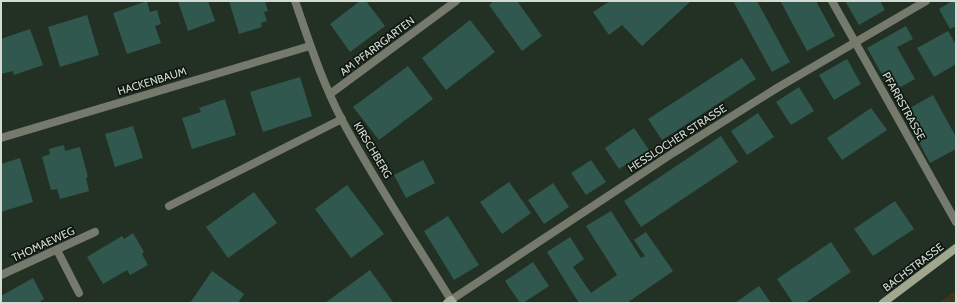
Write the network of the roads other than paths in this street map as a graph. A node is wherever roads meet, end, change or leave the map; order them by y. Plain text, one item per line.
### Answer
1 (295, 1) edge
2 (456, 1) edge
3 (832, 1) edge
4 (926, 1) edge
5 (855, 42) junction
6 (310, 46) junction
7 (330, 94) junction
8 (342, 119) junction
9 (1, 138) edge
10 (169, 206) dead end
11 (956, 222) edge
12 (95, 232) dead end
13 (956, 248) edge
14 (57, 250) junction
15 (1, 275) edge
16 (79, 292) dead end
17 (450, 302) edge
18 (883, 303) edge

1 - 6 street, KIRSCHBERG
2 - 7 street, AM PFARRGARTEN
3 - 5 street, PFARRSTRASSE
4 - 5 street, HESSLOCHER STRASSE
5 - 11 street, PFARRSTRASSE
5 - 17 street, HESSLOCHER STRASSE
6 - 7 street, KIRSCHBERG
6 - 9 street, HACKENBAUM
7 - 8 street, KIRSCHBERG
8 - 10 street
8 - 17 street, KIRSCHBERG
12 - 14 street, THOMAEWEG
13 - 18 street, BACHSTRASSE
14 - 15 street, THOMAEWEG
14 - 16 street

